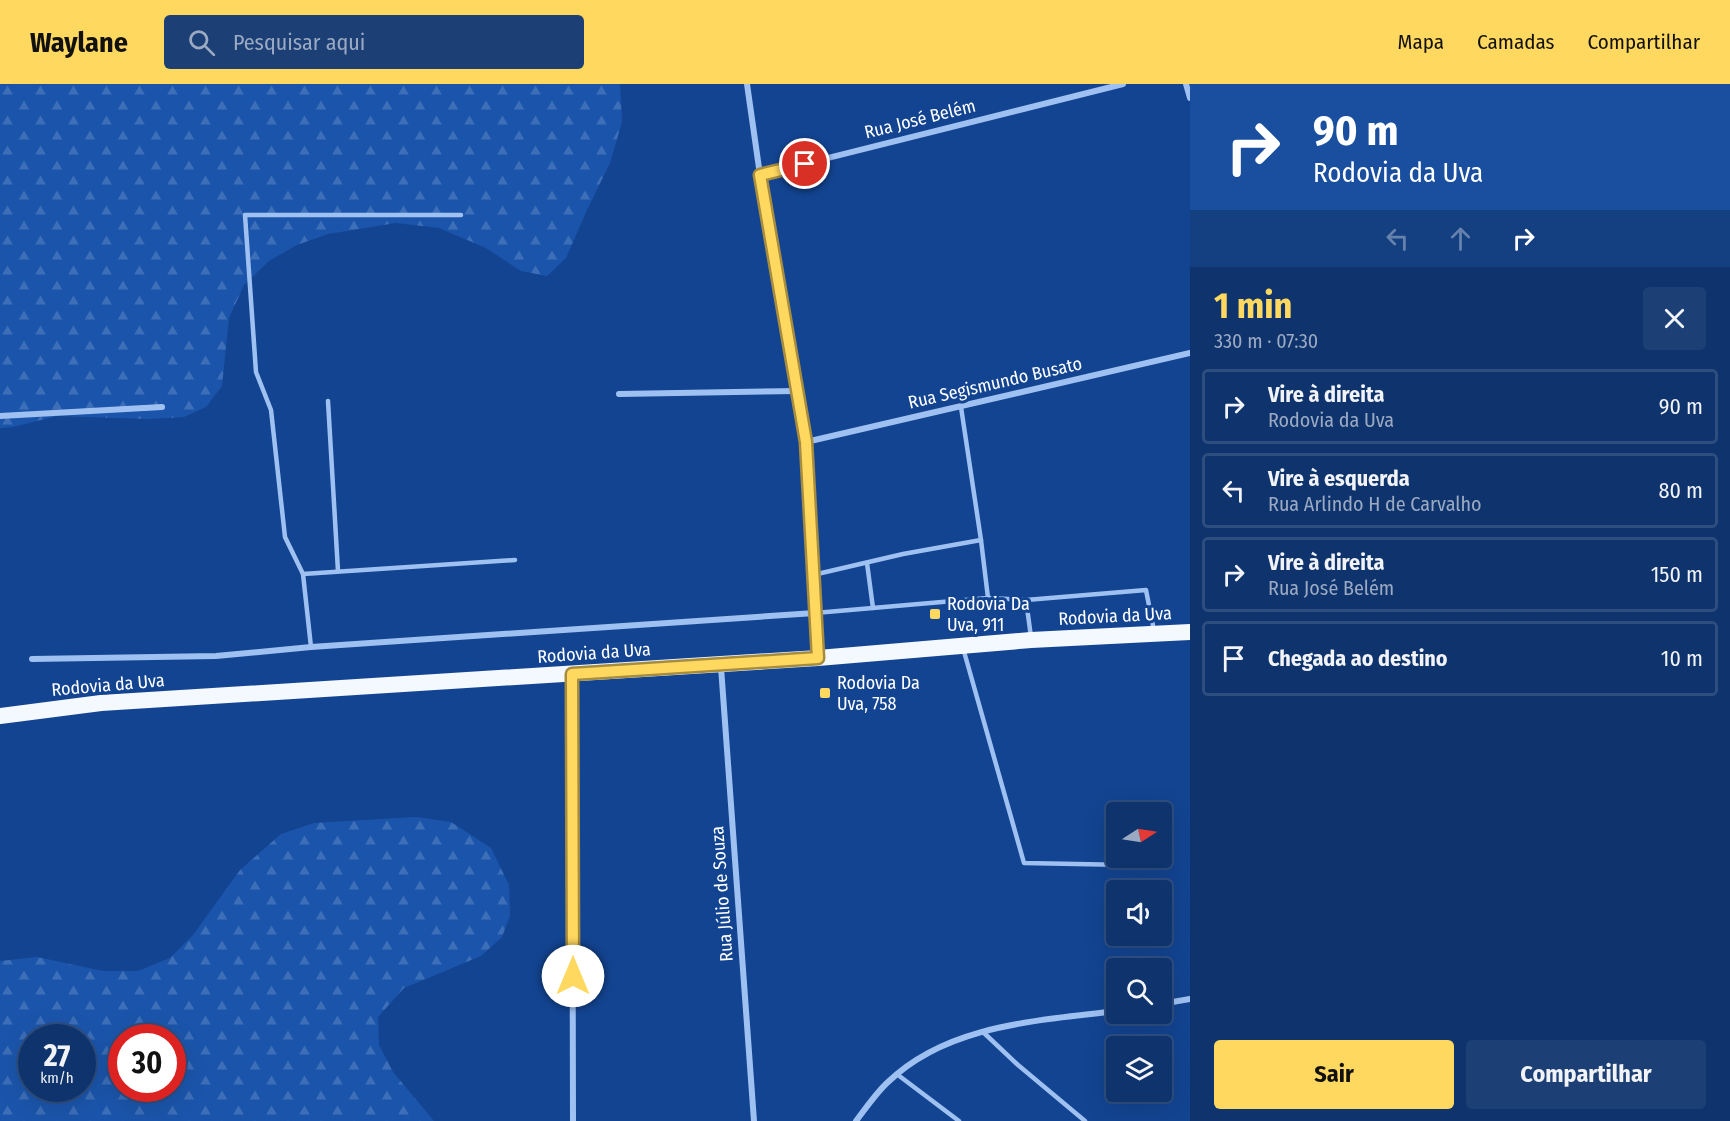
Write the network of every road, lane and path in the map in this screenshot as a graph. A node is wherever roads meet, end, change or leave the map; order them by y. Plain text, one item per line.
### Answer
1 (747, 84) edge
2 (1123, 84) edge
3 (1186, 84) edge
4 (1190, 98) edge
5 (760, 175) junction
6 (461, 215) dead end
7 (1190, 353) edge
8 (797, 391) junction
9 (619, 394) dead end
10 (328, 401) dead end
11 (162, 407) dead end
12 (961, 407) junction
13 (0, 416) edge
14 (806, 442) junction
15 (981, 540) junction
16 (515, 560) dead end
17 (867, 563) junction
18 (338, 571) junction
19 (303, 574) junction
20 (813, 575) junction
21 (988, 598) junction
22 (1026, 600) junction
23 (873, 608) junction
24 (815, 613) junction
25 (1190, 632) edge
26 (1155, 634) junction
27 (1031, 640) junction
28 (962, 646) junction
29 (311, 647) junction
30 (818, 658) junction
31 (32, 659) dead end
32 (720, 664) junction
33 (572, 674) junction
34 (0, 716) edge
35 (1106, 865) edge
36 (1190, 999) edge
37 (1172, 1002) edge
38 (1106, 1012) edge
39 (983, 1031) junction
40 (898, 1075) junction
41 (573, 1121) edge
42 (754, 1121) edge
43 (856, 1121) edge
44 (959, 1121) edge
45 (1085, 1121) edge

1 - 5 street
2 - 5 street, Rua José Belém
3 - 4 street
5 - 8 street
6 - 19 lane
7 - 12 street, Rua Segismundo Busato
8 - 9 street
8 - 14 street
10 - 18 lane
11 - 13 street
12 - 14 street, Rua Segismundo Busato
12 - 15 lane
14 - 20 street
15 - 17 lane
15 - 21 lane
16 - 18 lane
17 - 20 lane
17 - 23 lane
18 - 19 lane
19 - 29 lane
20 - 24 street
21 - 22 lane
21 - 23 lane
22 - 26 lane
22 - 27 lane
23 - 24 lane
24 - 29 street
24 - 30 street
25 - 26 highway, Rodovia da Uva
26 - 27 highway, Rodovia da Uva
27 - 28 highway, Rodovia da Uva
28 - 30 highway, Rodovia da Uva
28 - 35 lane
29 - 31 street
30 - 32 highway, Rodovia da Uva
32 - 33 highway, Rodovia da Uva
32 - 42 street, Rua Júlio de Souza
33 - 34 highway, Rodovia da Uva
33 - 41 street
36 - 37 street
38 - 39 street
39 - 40 street
39 - 45 lane
40 - 43 street
40 - 44 lane

